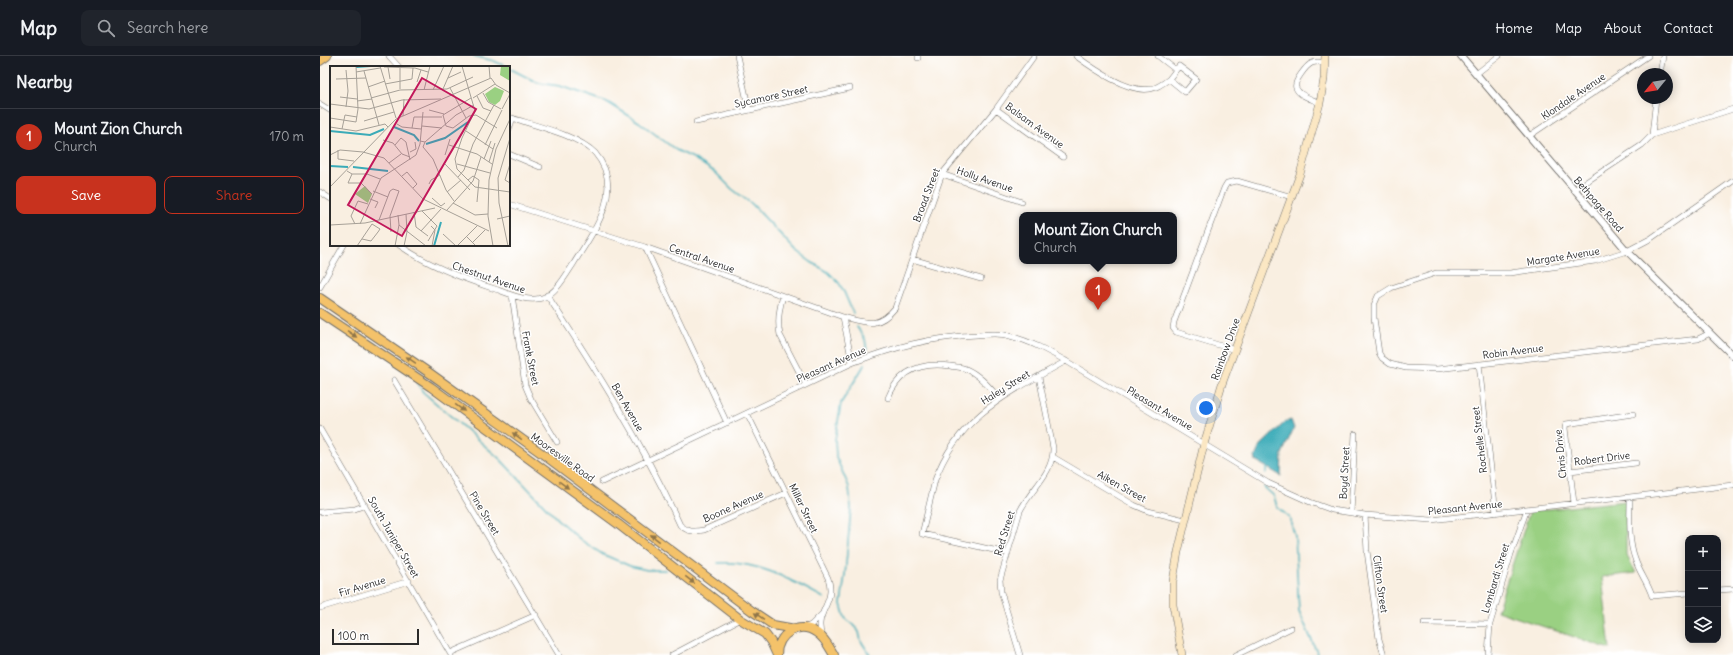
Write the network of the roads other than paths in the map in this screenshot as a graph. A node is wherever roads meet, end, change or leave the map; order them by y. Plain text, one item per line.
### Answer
1 (327, 56) edge
2 (389, 56) edge
3 (737, 56) edge
4 (1034, 56) edge
5 (1076, 56) edge
6 (1158, 56) edge
7 (1461, 56) edge
8 (1499, 56) edge
9 (1648, 56) edge
10 (1663, 56) edge
11 (1325, 60) edge
12 (320, 61) edge
13 (398, 66) edge
14 (1661, 68) edge
15 (1176, 70) junction
16 (1476, 74) junction
17 (1169, 79) junction
18 (850, 88) dead end
19 (1320, 103) junction
20 (320, 104) edge
21 (1655, 104) edge
22 (996, 108) junction
23 (1733, 109) edge
24 (330, 110) edge
25 (749, 110) junction
26 (511, 117) edge
27 (696, 122) dead end
28 (1652, 135) junction
29 (1528, 136) junction
30 (510, 154) edge
31 (1063, 157) dead end
32 (540, 167) dead end
33 (942, 174) junction
34 (1733, 181) edge
35 (1574, 190) junction
36 (320, 192) edge
37 (1292, 197) junction
38 (330, 198) edge
39 (1022, 202) dead end
40 (510, 204) edge
41 (595, 231) junction
42 (343, 246) edge
43 (401, 246) edge
44 (645, 247) junction
45 (1627, 252) junction
46 (912, 259) junction
47 (981, 279) dead end
48 (320, 286) edge
49 (512, 295) junction
50 (547, 295) junction
51 (783, 296) junction
52 (1378, 296) joint
53 (320, 298) edge
54 (320, 313) edge
55 (843, 317) junction
56 (1710, 333) junction
57 (1235, 350) junction
58 (1733, 356) edge
59 (1066, 361) junction
60 (852, 363) junction
61 (1479, 364) junction
62 (1039, 377) junction
63 (394, 380) dead end
64 (806, 385) junction
65 (888, 398) dead end
66 (1000, 399) junction
67 (747, 413) junction
68 (1633, 414) dead end
69 (727, 422) junction
70 (320, 429) edge
71 (1355, 434) dead end
72 (557, 442) dead end
73 (1204, 444) junction
74 (1053, 457) junction
75 (648, 460) junction
76 (1636, 463) dead end
77 (1570, 471) junction
78 (602, 482) dead end
79 (1733, 484) edge
80 (786, 492) junction
81 (1630, 497) junction
82 (1574, 503) junction
83 (365, 505) junction
84 (1527, 509) junction
85 (320, 512) edge
86 (1351, 513) junction
87 (1496, 513) junction
88 (1365, 515) junction
89 (1185, 520) junction
90 (686, 530) joint
91 (1007, 553) junction
92 (409, 581) junction
93 (1733, 589) edge
94 (1721, 590) edge
95 (1685, 593) edge
96 (320, 608) edge
97 (822, 613) junction
98 (536, 615) junction
99 (740, 619) junction
100 (1424, 623) dead end
101 (1490, 624) junction
102 (798, 628) junction
103 (1291, 628) dead end
104 (824, 639) junction
105 (450, 654) edge
106 (559, 655) edge
107 (672, 655) edge
108 (777, 655) edge
109 (828, 655) edge
110 (834, 655) edge
111 (1020, 655) edge
112 (1182, 655) edge
113 (1236, 655) edge
114 (1384, 655) edge
115 (1488, 655) edge

1 - 12 main road
2 - 13 street
3 - 25 street
4 - 22 street, Broad Street
5 - 17 street
6 - 15 street
7 - 16 street, Bethpage Road
8 - 16 street
9 - 29 street, Klondale Avenue
10 - 14 street
11 - 19 main road, Rainbow Drive
11 - 19 street
15 - 17 street
15 - 17 street
16 - 29 street, Bethpage Road
18 - 25 street, Sycamore Street
19 - 37 main road, Rainbow Drive
20 - 24 street
21 - 28 street
22 - 31 street, Balsam Avenue
22 - 33 street, Broad Street
23 - 28 street
25 - 27 street, Sycamore Street
26 - 41 street
28 - 35 street
29 - 35 street, Bethpage Road
30 - 32 street
33 - 39 street, Holly Avenue
33 - 46 street, Broad Street
34 - 45 street, Margate Avenue
35 - 45 street, Bethpage Road
36 - 38 street
37 - 57 main road, Rainbow Drive
37 - 57 street
40 - 41 street, Central Avenue
41 - 44 street, Central Avenue
41 - 50 street
42 - 48 street
43 - 49 street, Chestnut Avenue
44 - 51 street, Central Avenue
44 - 69 street
45 - 52 street, Margate Avenue
45 - 56 street, Bethpage Road
46 - 47 street
46 - 55 street, Broad Street
49 - 50 street, Chestnut Avenue
49 - 72 street, Frank Street
50 - 75 street, Ben Avenue
51 - 55 street, Central Avenue
51 - 64 street
52 - 61 street, Robin Avenue
102 -> 53 main road, Mooresville Road
54 -> 99 main road
55 - 60 street
56 - 58 street, Bethpage Road
56 - 61 street, Robin Avenue
57 - 73 main road, Rainbow Drive
59 - 60 street, Pleasant Avenue
59 - 62 street, Haley Street
59 - 73 street, Pleasant Avenue
60 - 64 street, Pleasant Avenue
61 - 87 street, Rochelle Street
62 - 66 street, Haley Street
62 - 74 street
63 - 98 street, Pine Street
64 - 67 street, Pleasant Avenue
65 - 66 street
66 - 91 street, Haley Street
67 - 69 street, Pleasant Avenue
67 - 80 street, Miller Street
68 - 77 street, Chris Drive
69 - 75 street, Pleasant Avenue
70 - 83 street, South Juniper Street
71 - 86 street, Boyd Street
73 - 86 street, Pleasant Avenue
73 - 89 main road, Rainbow Drive
74 - 89 street, Aiken Street
74 - 91 street, Red Street
75 - 78 street, Pleasant Avenue
75 - 90 street, Ben Avenue
76 - 77 street, Robert Drive
77 - 82 street, Chris Drive
79 - 81 street, Pleasant Avenue
80 - 90 street, Boone Avenue
80 - 97 street, Miller Street
81 - 82 street, Pleasant Avenue
81 - 95 street
82 - 84 street, Pleasant Avenue
83 - 85 street
83 - 92 street, South Juniper Street
84 - 87 street, Pleasant Avenue
84 - 101 street, Lombardi Street
86 - 88 street, Pleasant Avenue
87 - 88 street, Pleasant Avenue
88 - 114 street, Clifton Street
89 - 112 main road, Rainbow Drive
91 - 111 street, Red Street
92 - 96 street, Fir Avenue
92 - 105 street, South Juniper Street
93 - 94 street
97 - 102 street, Miller Street
97 - 104 street, Miller Street
98 - 105 street
98 - 106 street, Pine Street
99 - 107 street
99 - 108 main road
100 - 101 street
101 - 115 street, Lombardi Street
102 - 104 main road, Mooresville Road
102 - 108 main road
103 - 113 street
104 - 109 main road
104 - 110 main road

